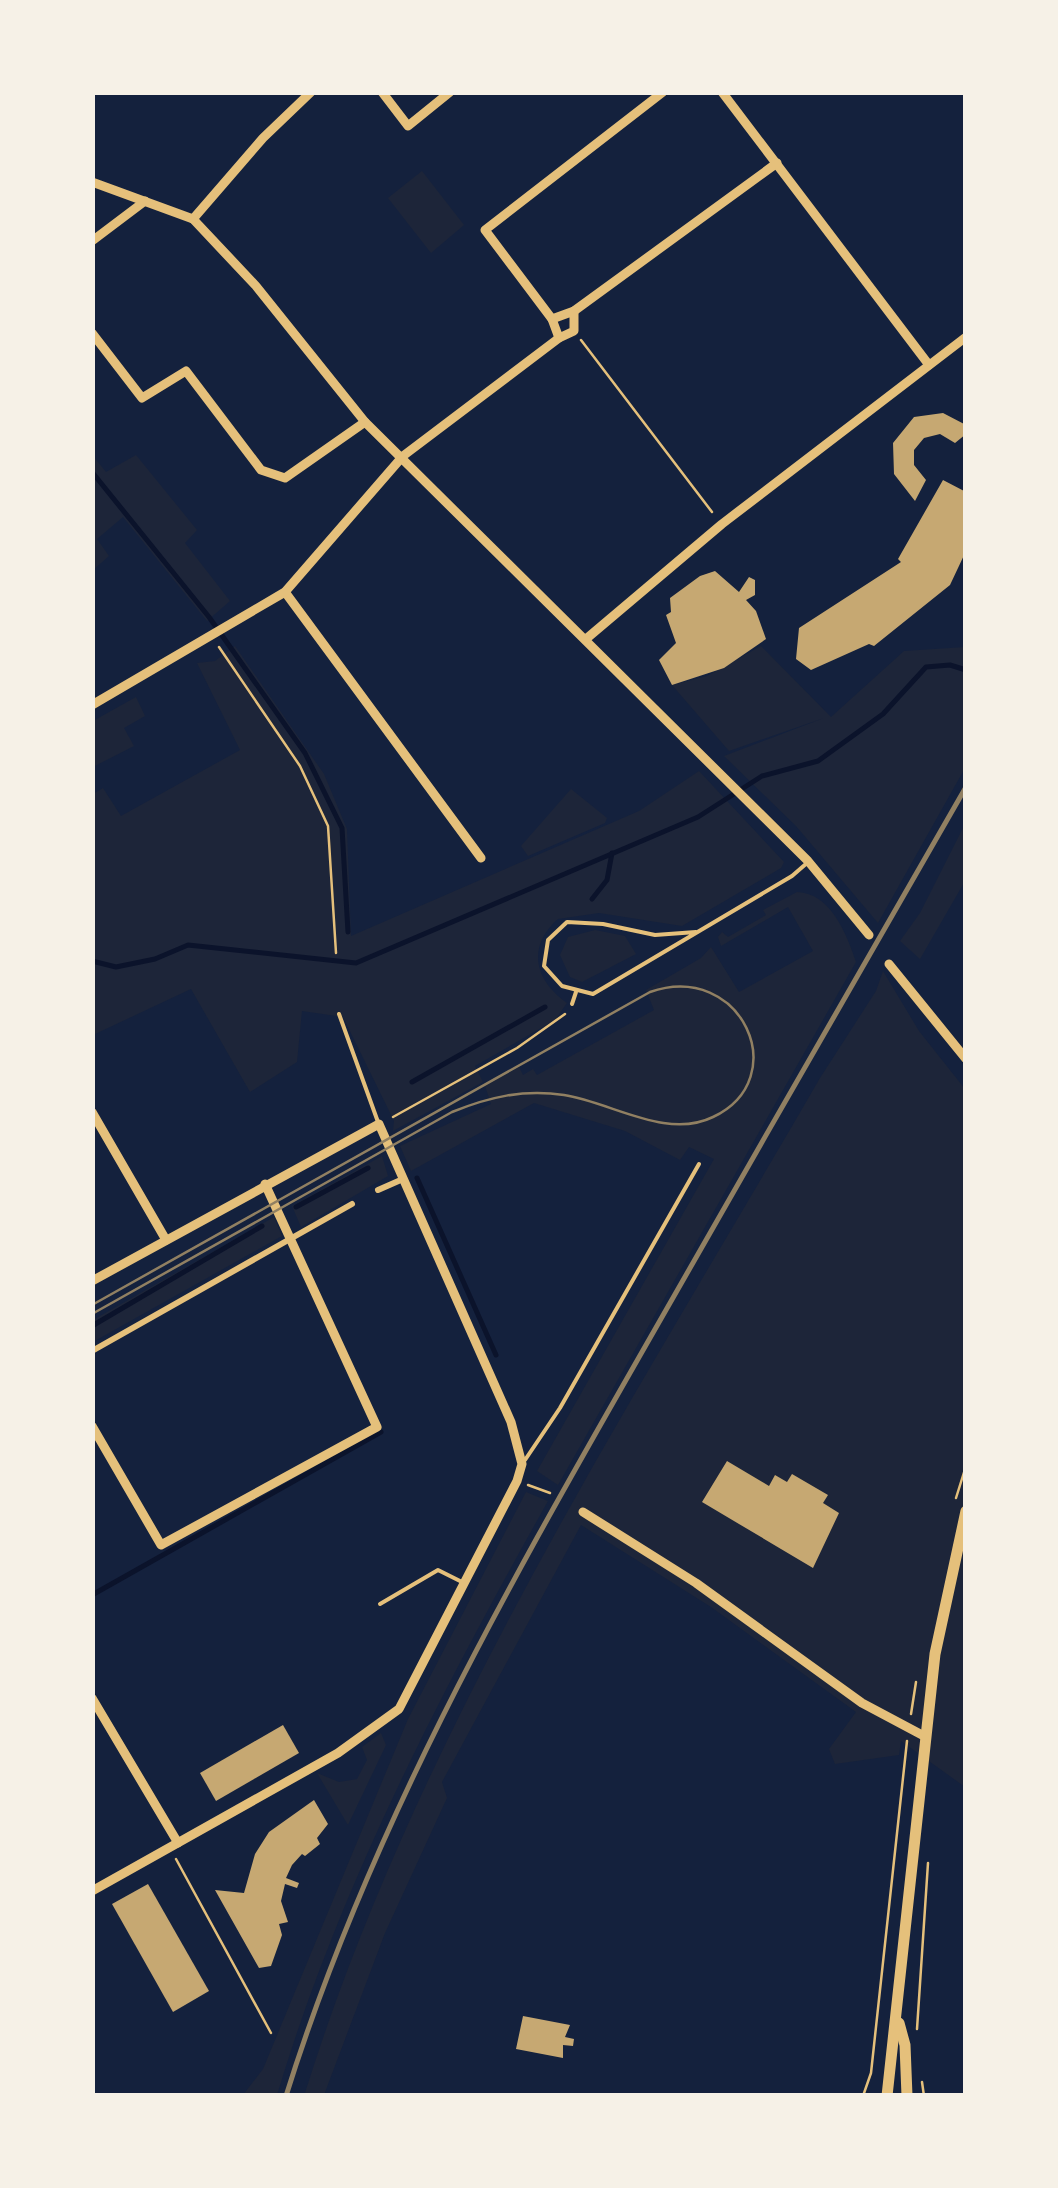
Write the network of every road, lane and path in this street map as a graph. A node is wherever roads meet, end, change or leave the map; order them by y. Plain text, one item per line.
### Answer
1 (311, 92) edge
2 (382, 92) edge
3 (450, 92) edge
4 (662, 92) edge
5 (722, 92) edge
6 (777, 164) junction
7 (92, 182) edge
8 (145, 201) junction
9 (193, 219) junction
10 (92, 241) edge
11 (574, 312) junction
12 (552, 320) junction
13 (574, 331) junction
14 (92, 332) edge
15 (966, 337) edge
16 (559, 338) junction
17 (929, 365) junction
18 (365, 422) junction
19 (403, 456) junction
20 (722, 524) junction
21 (285, 592) junction
22 (217, 635) junction
23 (586, 639) junction
24 (92, 705) edge
25 (481, 858) dead end
26 (808, 861) junction
27 (696, 932) junction
28 (869, 935) dead end
29 (336, 952) dead end
30 (889, 964) dead end
31 (576, 992) junction
32 (572, 1004) joint
33 (339, 1014) dead end
34 (966, 1059) edge
35 (92, 1112) edge
36 (379, 1124) junction
37 (699, 1164) dead end
38 (403, 1178) junction
39 (265, 1184) junction
40 (378, 1190) dead end
41 (352, 1204) dead end
42 (292, 1239) junction
43 (166, 1240) junction
44 (92, 1281) edge
45 (92, 1351) edge
46 (92, 1426) edge
47 (522, 1464) junction
48 (517, 1481) junction
49 (550, 1494) dead end
50 (966, 1511) edge
51 (583, 1512) dead end
52 (464, 1583) junction
53 (380, 1604) dead end
54 (92, 1698) edge
55 (924, 1736) junction
56 (174, 1845) junction
57 (928, 1860) dead end
58 (92, 1891) edge
59 (899, 2023) junction
60 (271, 2033) dead end
61 (916, 2039) dead end
62 (921, 2077) dead end
63 (888, 2096) edge
64 (907, 2096) edge
65 (924, 2096) edge

1 - 9 street
2 - 3 street
4 - 12 street
5 - 6 street
6 - 11 street
6 - 17 street
7 - 8 street
8 - 9 street
8 - 10 street
9 - 18 street
11 - 12 street
11 - 13 street
12 - 16 street
13 - 16 street
13 - 20 path
14 - 18 street
15 - 17 street
16 - 19 street
17 - 20 street
18 - 19 street
19 - 21 street
19 - 23 street
20 - 23 street
21 - 22 street
21 - 25 street
22 - 24 street
22 - 29 path
23 - 26 street
26 - 27 lane
26 - 28 street
27 - 31 lane
27 - 31 lane
30 - 34 street
31 - 32 lane
32 - 36 path
33 - 36 lane
35 - 43 street
36 - 38 street
36 - 39 street
37 - 47 lane
38 - 40 street
38 - 47 street
39 - 42 street
39 - 43 street
41 - 42 street
42 - 45 street
42 - 46 street
43 - 44 street
47 - 48 street
48 - 49 path
48 - 52 street
50 - 55 street
51 - 55 street
52 - 53 lane
52 - 56 street
54 - 56 street
55 - 59 street
56 - 58 street
56 - 60 path
57 - 61 path
59 - 63 street
59 - 64 street
62 - 65 path

